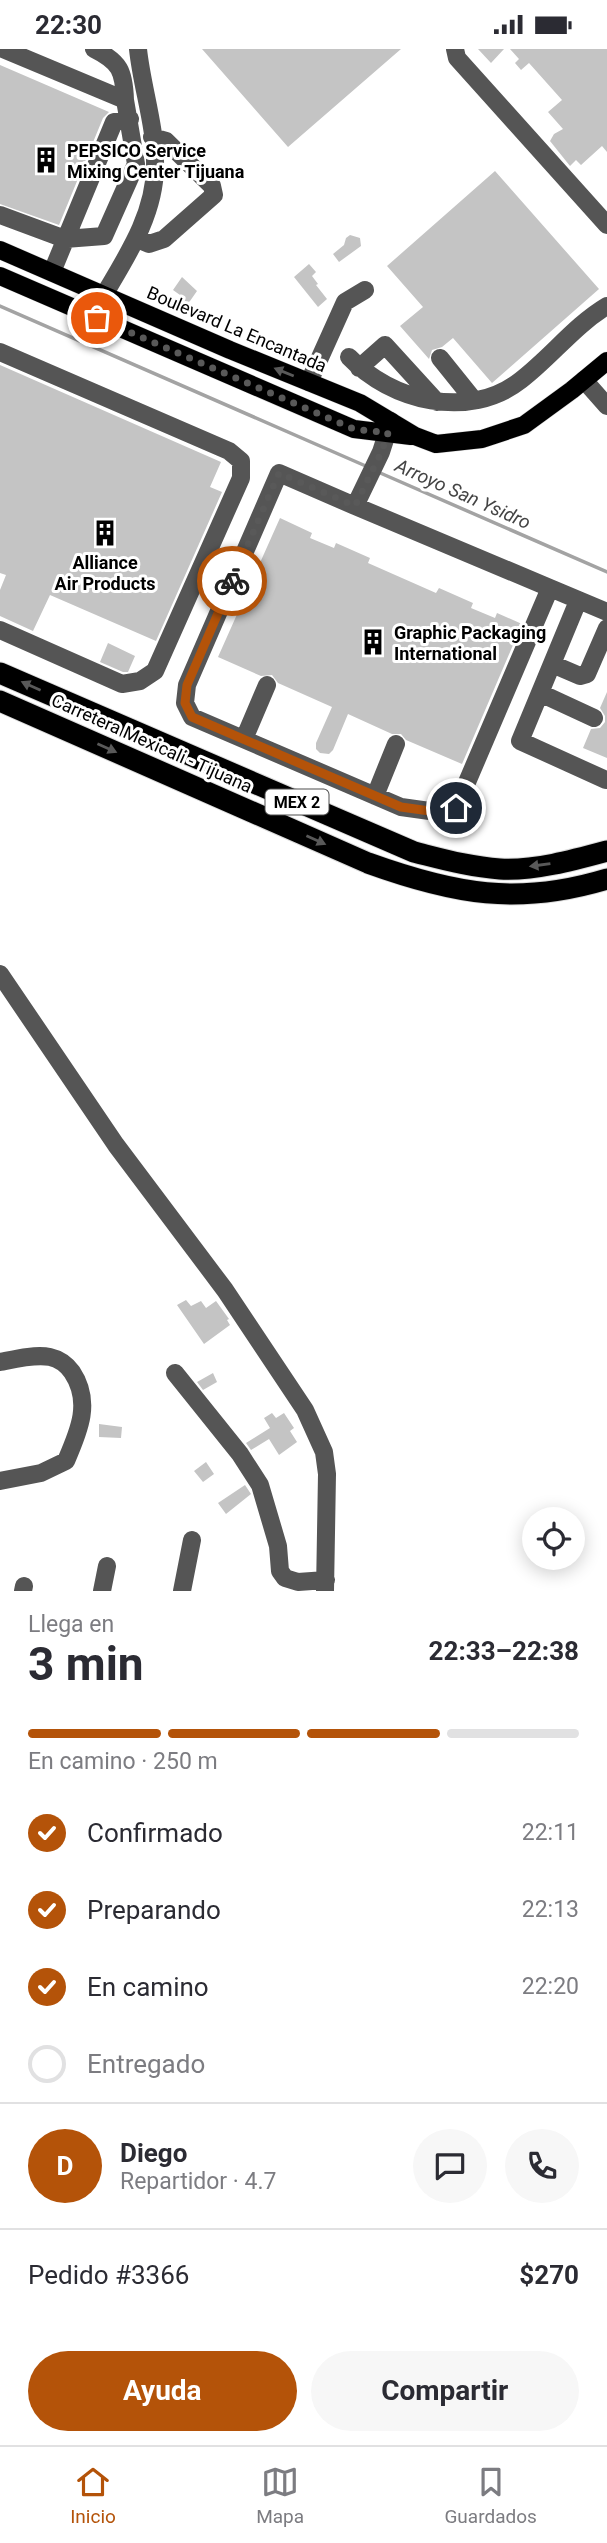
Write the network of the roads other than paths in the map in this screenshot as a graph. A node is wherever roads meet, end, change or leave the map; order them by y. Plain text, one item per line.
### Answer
1 (3, 49) edge
2 (138, 49) edge
3 (455, 49) edge
4 (101, 51) edge
5 (125, 100) junction
6 (130, 119) junction
7 (152, 137) junction
8 (0, 215) edge
9 (607, 225) edge
10 (65, 239) junction
11 (137, 239) junction
12 (0, 250) edge
13 (51, 272) junction
14 (0, 276) edge
15 (365, 290) dead end
16 (104, 295) junction
17 (607, 306) edge
18 (0, 352) edge
19 (440, 358) dead end
20 (607, 361) edge
21 (584, 380) junction
22 (309, 382) junction
23 (473, 399) junction
24 (437, 402) junction
25 (607, 406) edge
26 (389, 427) junction
27 (355, 506) junction
28 (550, 588) junction
29 (578, 601) junction
30 (607, 612) edge
31 (607, 628) edge
32 (0, 630) edge
33 (552, 664) junction
34 (0, 673) edge
35 (267, 685) dead end
36 (540, 693) junction
37 (0, 701) edge
38 (594, 718) dead end
39 (244, 739) junction
40 (396, 744) dead end
41 (607, 780) edge
42 (375, 796) junction
43 (607, 851) edge
44 (607, 879) edge
45 (0, 974) edge
46 (0, 1362) edge
47 (175, 1373) dead end
48 (0, 1481) edge
49 (192, 1539) dead end
50 (107, 1566) dead end
51 (326, 1585) edge
52 (102, 1591) edge
53 (182, 1591) edge

1 - 5 street
2 - 7 street
3 - 9 street
4 - 5 street
5 - 6 street
6 - 10 street
6 - 10 street
7 - 11 street
7 - 11 street
8 - 10 street
10 - 13 street
11 - 16 street
12 - 13 main road, Boulevard La Encantada
13 - 16 main road, Boulevard La Encantada
14 - 26 main road, Boulevard La Encantada
15 - 22 street
22 -> 16 main road, Boulevard La Encantada
17 - 23 street
18 - 32 street
19 - 23 street
20 - 21 main road, Boulevard La Encantada
21 - 25 street
21 - 26 main road, Boulevard La Encantada
22 - 26 main road, Boulevard La Encantada
23 - 24 street
24 - 24 street
26 - 27 street
27 - 28 street
27 - 39 street
28 - 29 street
28 - 42 street
29 - 30 street
29 - 33 street
31 - 33 street
33 - 36 street
43 -> 34 highway, Carretera Mexicali - Tijuana / MEX 2
35 - 39 street
36 - 38 street
36 - 41 street
37 -> 44 highway, Carretera Mexicali - Tijuana / MEX 2
39 - 42 street
40 - 42 street
45 - 51 street
46 - 48 street
47 - 51 street
49 - 53 street
50 - 52 street

